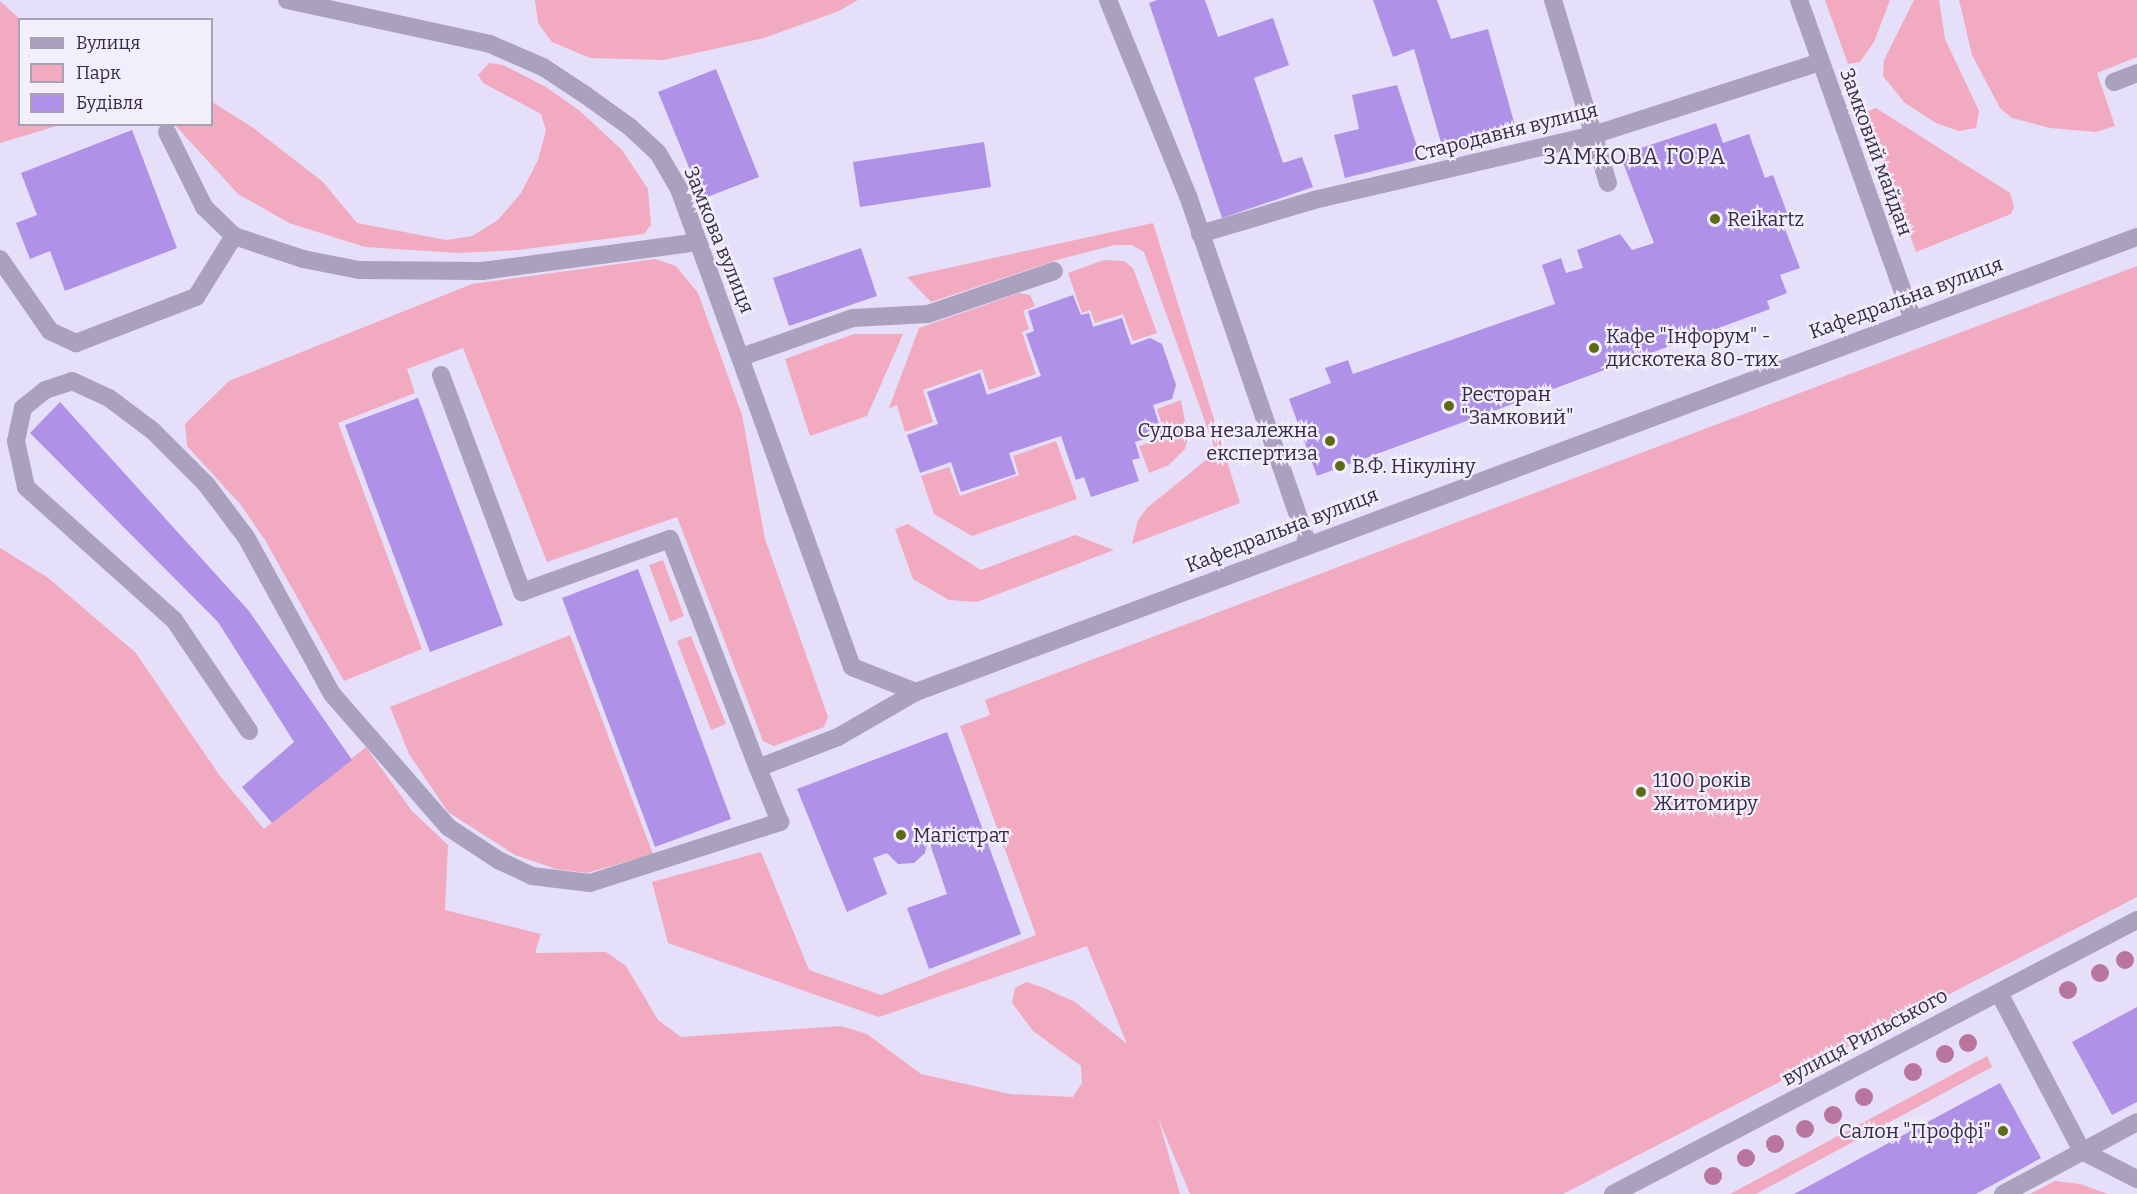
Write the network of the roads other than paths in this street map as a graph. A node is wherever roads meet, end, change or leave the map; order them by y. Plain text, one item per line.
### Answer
1 (286, 0) edge
2 (1108, 0) edge
3 (1553, 0) edge
4 (1799, 0) edge
5 (1820, 63) junction
6 (2137, 73) edge
7 (2114, 82) dead end
8 (167, 132) dead end
9 (1593, 135) junction
10 (1608, 183) dead end
11 (1200, 234) junction
12 (234, 236) junction
13 (2137, 237) edge
14 (698, 242) junction
15 (0, 260) edge
16 (1054, 271) dead end
17 (1913, 320) junction
18 (741, 357) junction
19 (441, 375) dead end
20 (1308, 544) junction
21 (916, 692) junction
22 (249, 731) dead end
23 (758, 768) junction
24 (2137, 920) edge
25 (1999, 993) junction
26 (2137, 1122) edge
27 (2082, 1151) junction
28 (2137, 1179) edge
29 (1618, 1193) edge
30 (2003, 1194) edge

1 - 14 street, Замкова вулиця
2 - 11 street
3 - 9 street
4 - 5 street, Замковий майдан
5 - 9 street, Стародавня вулиця
5 - 17 street, Замковий майдан
6 - 7 street
8 - 12 street
9 - 10 street
9 - 11 street, Стародавня вулиця
11 - 20 street
12 - 14 street
12 - 15 street
13 - 17 street, Кафедральна вулиця
14 - 18 street, Замкова вулиця
16 - 18 street
17 - 20 street, Кафедральна вулиця
18 - 21 street, Замкова вулиця
19 - 23 street
20 - 21 street, Кафедральна вулиця
21 - 23 street, Кафедральна вулиця
22 - 23 street
24 - 25 street, вулиця Рильського
25 - 27 street
25 - 29 street, вулиця Рильського
26 - 27 street
27 - 28 street
27 - 30 street

